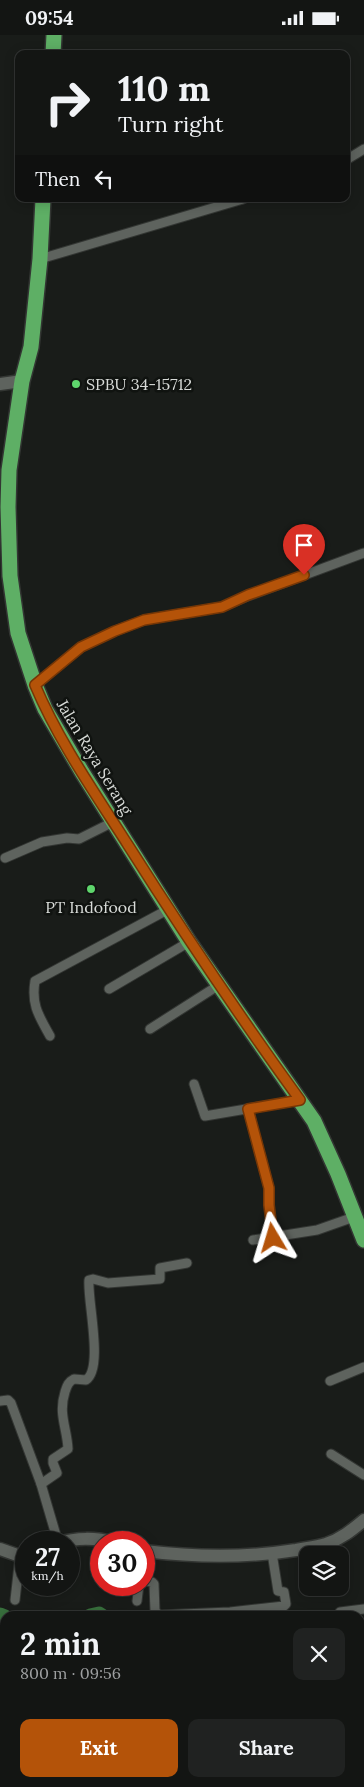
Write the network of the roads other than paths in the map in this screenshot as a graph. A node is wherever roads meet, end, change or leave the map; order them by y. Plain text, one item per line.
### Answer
1 (54, 35) edge
2 (53, 50) edge
3 (364, 149) edge
4 (350, 158) edge
5 (43, 202) edge
6 (233, 202) edge
7 (40, 259) junction
8 (22, 381) junction
9 (0, 384) edge
10 (364, 553) edge
11 (35, 685) junction
12 (113, 822) junction
13 (5, 857) dead end
14 (169, 909) junction
15 (189, 941) junction
16 (219, 985) junction
17 (109, 989) dead end
18 (150, 1029) dead end
19 (50, 1036) dead end
20 (194, 1084) dead end
21 (300, 1100) junction
22 (248, 1109) junction
23 (354, 1217) junction
24 (273, 1238) junction
25 (252, 1240) dead end
26 (364, 1240) edge
27 (187, 1263) dead end
28 (364, 1367) edge
29 (330, 1381) dead end
30 (0, 1401) edge
31 (331, 1454) dead end
32 (364, 1475) edge
33 (41, 1484) junction
34 (364, 1520) edge
35 (55, 1531) edge
36 (0, 1549) edge
37 (155, 1552) edge
38 (15, 1553) edge
39 (272, 1553) junction
40 (16, 1596) edge
41 (138, 1596) edge
42 (154, 1596) edge
43 (15, 1600) dead end
44 (137, 1601) dead end
45 (364, 1609) edge
46 (155, 1611) edge
47 (239, 1611) edge
48 (348, 1611) edge

1 - 2 highway
3 - 4 street
5 - 7 highway, Jalan Raya Serang
6 - 7 street
7 - 8 highway, Jalan Raya Serang
8 - 9 street
8 - 11 highway, Jalan Raya Serang
10 - 11 street
11 - 12 highway, Jalan Raya Serang
12 - 13 street
12 - 14 highway, Jalan Raya Serang
14 - 15 highway, Jalan Raya Serang
14 - 19 street
15 - 16 highway, Jalan Raya Serang
15 - 17 street
16 - 18 street
16 - 21 highway, Jalan Raya Serang
20 - 22 street
21 - 22 street
21 - 23 highway, Jalan Raya Serang
22 - 24 street
23 - 24 street
23 - 26 highway, Jalan Raya Serang
24 - 25 street
27 - 33 street
28 - 29 street
30 - 33 street
31 - 32 street
33 - 35 street
34 - 39 street
36 - 38 street
37 - 39 street
39 - 47 street
40 - 43 street
41 - 44 street
42 - 46 street
45 - 48 street

